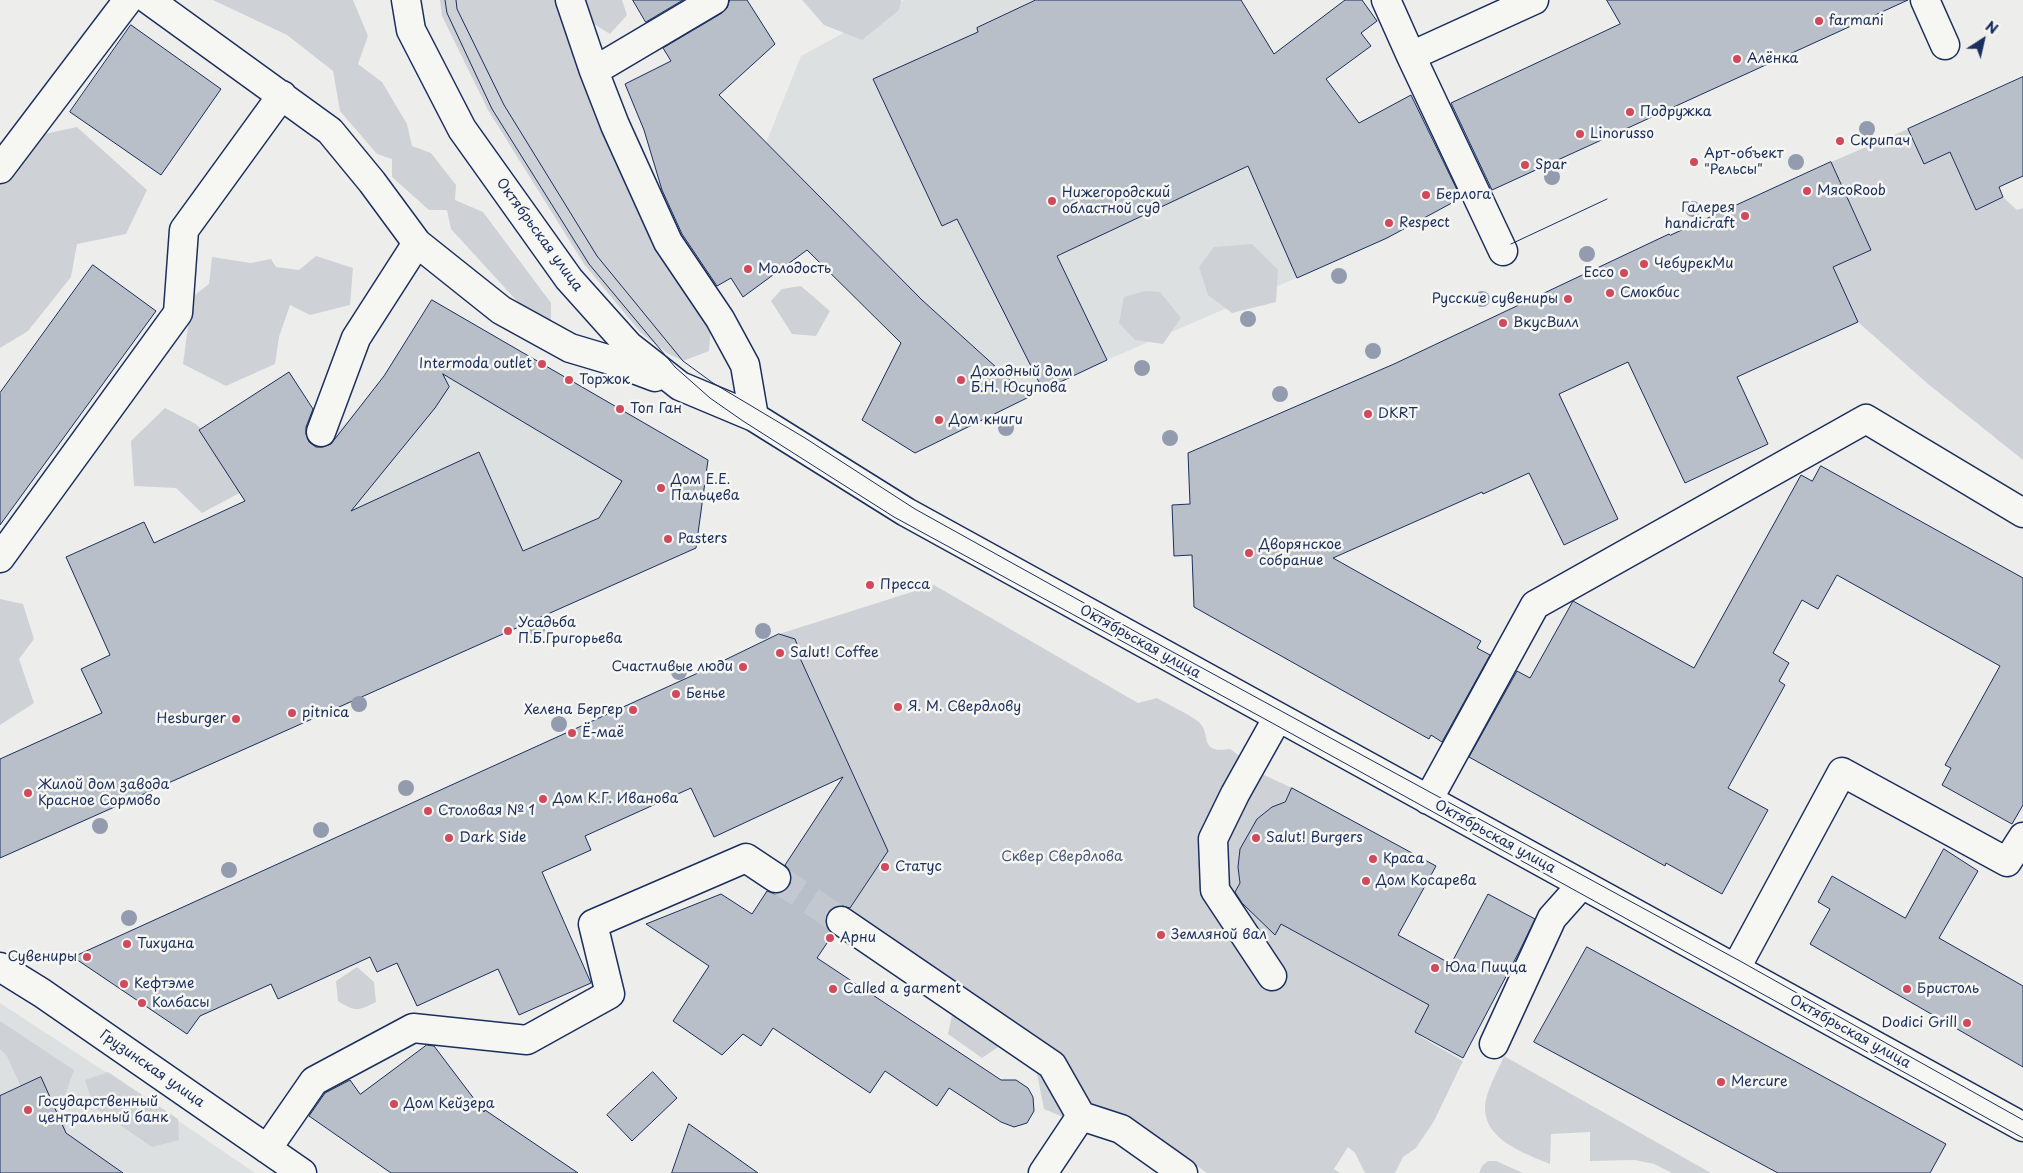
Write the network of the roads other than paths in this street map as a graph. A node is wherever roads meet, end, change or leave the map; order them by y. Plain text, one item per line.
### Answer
1 (128, 0) edge
2 (149, 0) edge
3 (406, 0) edge
4 (570, 0) edge
5 (714, 0) edge
6 (1386, 0) edge
7 (1534, 0) edge
8 (1925, 0) edge
9 (1945, 45) dead end
10 (1410, 56) junction
11 (594, 71) junction
12 (282, 95) junction
13 (0, 169) edge
14 (417, 243) junction
15 (1504, 251) dead end
16 (680, 386) junction
17 (754, 417) junction
18 (321, 432) dead end
19 (2023, 513) edge
20 (0, 558) edge
21 (1278, 718) junction
22 (1428, 800) junction
23 (2023, 836) edge
24 (776, 878) tunnel mouth
25 (1580, 884) junction
26 (841, 921) tunnel mouth
27 (0, 967) edge
28 (1736, 968) junction
29 (1272, 976) dead end
30 (1494, 1044) dead end
31 (1081, 1116) junction
32 (2023, 1127) edge
33 (267, 1149) junction
34 (302, 1173) edge
35 (1043, 1173) edge
36 (1183, 1173) edge

1 - 13 street
2 - 12 street
3 - 16 street, Октябрьская улица
4 - 11 street
5 - 11 street
6 - 10 street
7 - 10 street
8 - 9 street
10 - 15 street
11 - 17 street
12 - 14 street
12 - 20 street
14 - 16 street
14 - 18 street
16 - 17 street, Октябрьская улица
17 - 21 street, Октябрьская улица
19 - 22 street
21 - 22 street, Октябрьская улица
21 - 29 street
22 - 25 street, Октябрьская улица
23 - 28 street
24 - 33 street
25 - 28 street, Октябрьская улица
25 - 30 street
26 - 31 street
27 - 33 street, Грузинская улица
28 - 32 street, Октябрьская улица
31 - 35 street
31 - 36 street
33 - 34 street, Грузинская улица

